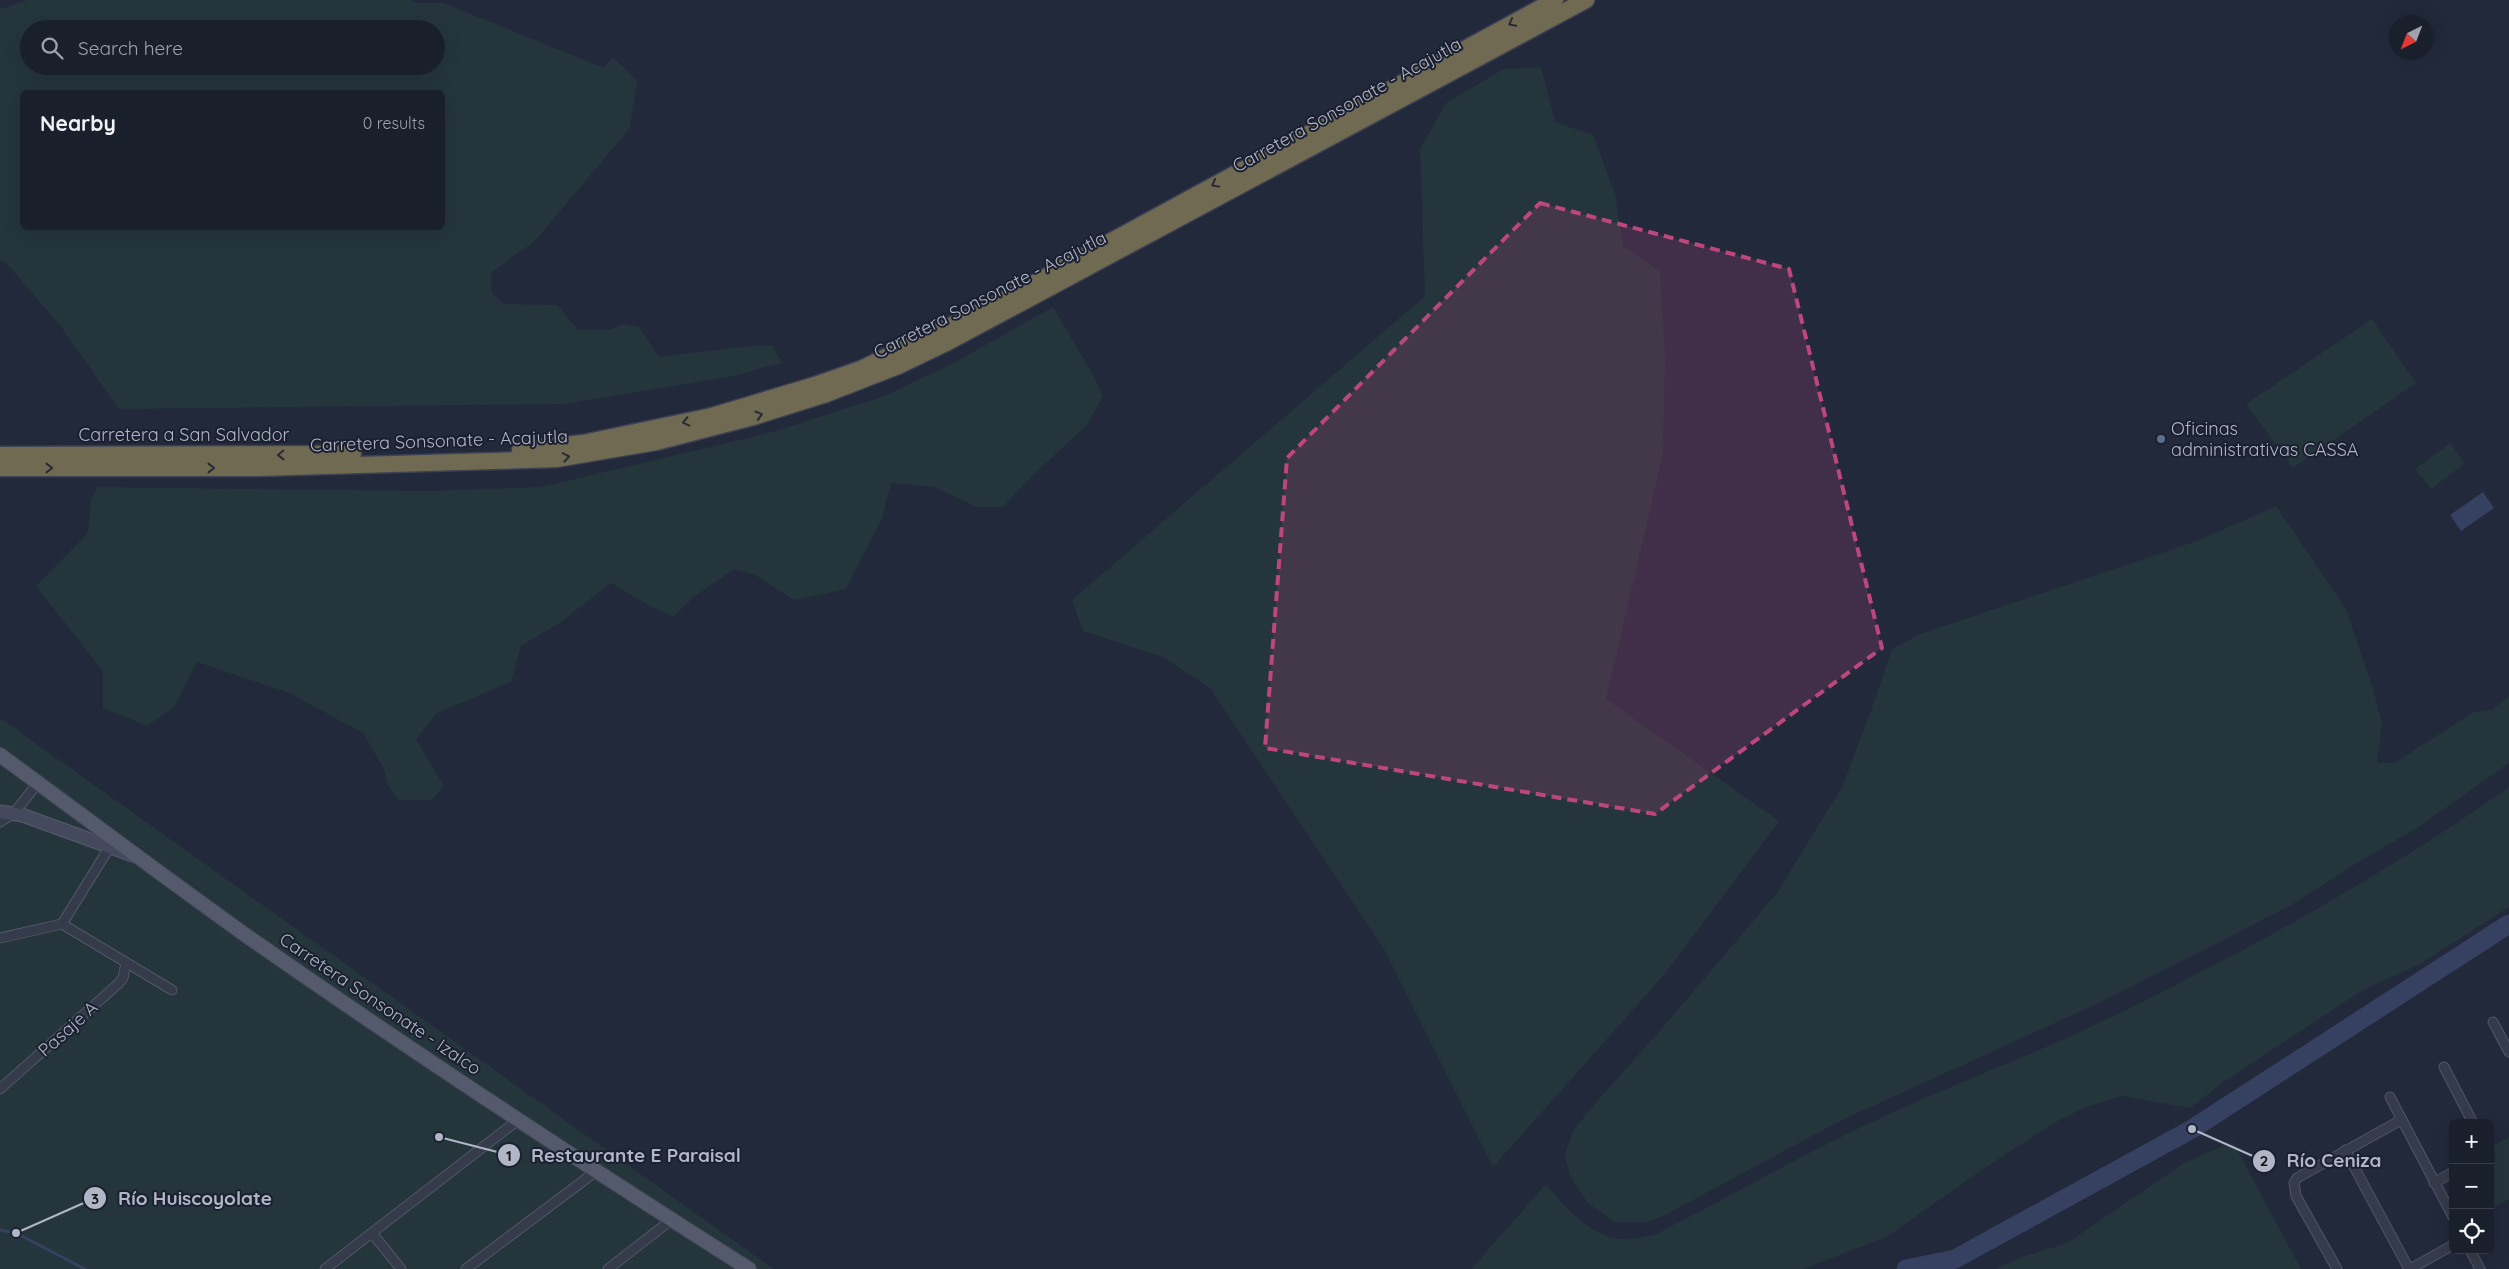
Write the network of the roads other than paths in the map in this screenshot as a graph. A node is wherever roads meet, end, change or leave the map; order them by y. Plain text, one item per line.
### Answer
1 (1555, 0) edge
2 (1586, 0) edge
3 (0, 455) edge
4 (0, 468) edge
5 (0, 755) edge
6 (38, 783) junction
7 (0, 812) edge
8 (14, 813) junction
9 (0, 822) edge
10 (109, 848) junction
11 (138, 857) junction
12 (62, 924) junction
13 (0, 938) edge
14 (126, 963) junction
15 (172, 990) dead end
16 (2493, 1022) dead end
17 (2509, 1052) edge
18 (2444, 1066) dead end
19 (0, 1089) edge
20 (2390, 1098) dead end
21 (2471, 1119) edge
22 (518, 1120) junction
23 (2401, 1120) junction
24 (2345, 1150) junction
25 (595, 1172) junction
26 (2449, 1174) edge
27 (2434, 1183) junction
28 (2449, 1210) edge
29 (672, 1220) junction
30 (372, 1233) junction
31 (2449, 1247) edge
32 (2472, 1254) edge
33 (325, 1269) edge
34 (401, 1269) edge
35 (466, 1269) edge
36 (608, 1269) edge
37 (747, 1269) edge
38 (2337, 1269) edge
39 (2409, 1269) edge
40 (2480, 1269) edge

1 -> 3 highway, Carretera a San Salvador
4 -> 2 highway, Carretera Sonsonate - Acajutla
5 - 6 main road, Carretera Sonsonate - Izalco
6 - 8 street
6 - 11 main road, Carretera Sonsonate - Izalco
7 - 8 street
8 - 9 street
8 - 10 street
10 - 11 street
10 - 12 street
11 - 22 main road, Carretera Sonsonate - Izalco
12 - 13 street
12 - 14 street
14 - 15 street
14 - 19 street, Pasaje A
16 - 17 street
18 - 21 street
20 - 23 street
22 - 25 main road, Carretera Sonsonate - Izalco
22 - 30 street
23 - 24 street
23 - 27 street
24 - 38 street
24 - 39 street
25 - 29 main road, Carretera Sonsonate - Izalco
25 - 35 street
26 - 27 street
27 - 28 street
29 - 36 street
29 - 37 main road, Carretera Sonsonate - Izalco
30 - 33 street
30 - 34 street
31 - 39 street
32 - 40 street

